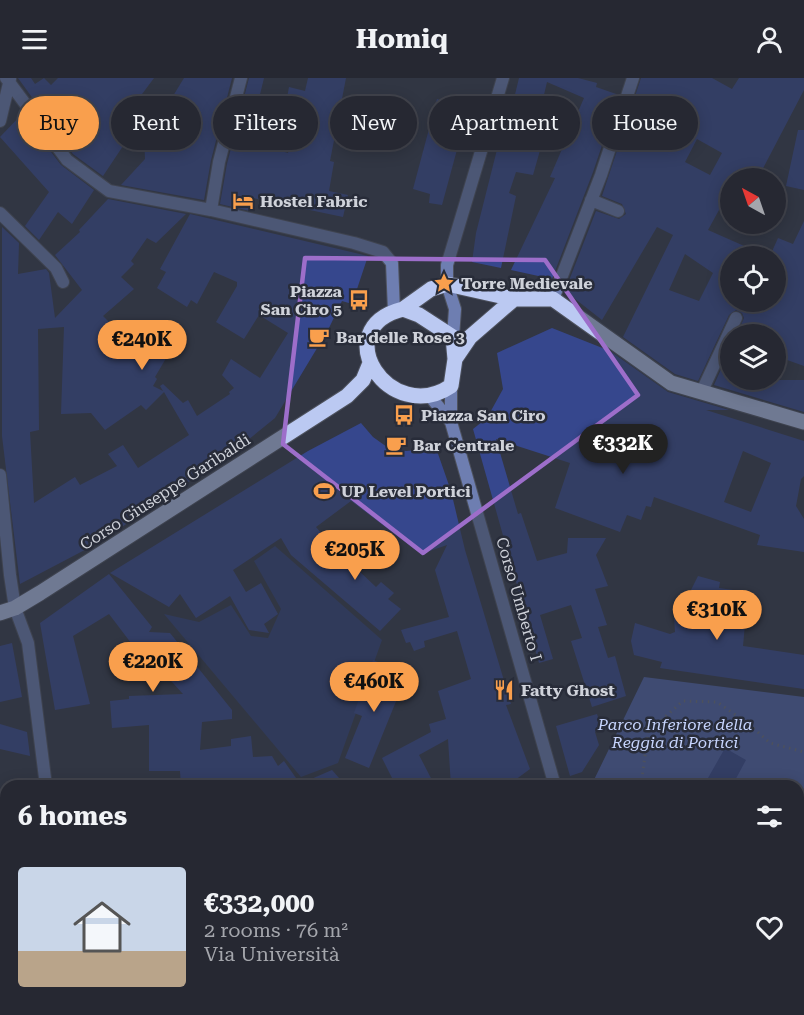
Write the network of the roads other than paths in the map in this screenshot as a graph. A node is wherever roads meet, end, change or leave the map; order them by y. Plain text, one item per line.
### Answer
1 (241, 78) edge
2 (504, 78) edge
3 (633, 78) edge
4 (9, 79) edge
5 (0, 121) edge
6 (591, 200) junction
7 (211, 210) junction
8 (618, 211) dead end
9 (0, 213) edge
10 (63, 282) dead end
11 (447, 284) junction
12 (514, 299) junction
13 (553, 299) junction
14 (399, 310) junction
15 (736, 318) dead end
16 (453, 337) junction
17 (455, 359) junction
18 (370, 363) junction
19 (451, 386) junction
20 (391, 387) junction
21 (702, 391) junction
22 (429, 395) junction
23 (347, 396) junction
24 (451, 422) junction
25 (804, 422) edge
26 (0, 475) edge
27 (15, 608) junction
28 (0, 613) edge
29 (45, 780) edge
30 (553, 780) edge

1 - 7 street
2 - 11 street
3 - 6 street
4 - 5 street
4 - 7 street
6 - 8 street
6 - 13 street
7 - 14 street
9 - 10 street
11 - 12 main road
11 - 14 main road
11 - 16 street
12 - 13 main road
12 - 17 main road
13 - 21 main road
14 - 16 main road
14 - 18 main road
15 - 21 street
16 - 17 main road
17 - 19 main road
18 - 20 main road
18 - 23 main road, Corso Giuseppe Garibaldi
19 - 22 main road
19 - 24 street, Corso Umberto I
20 - 22 main road
20 - 23 main road, Corso Giuseppe Garibaldi
21 - 25 main road
22 - 24 street, Corso Umberto I
23 - 27 main road, Corso Giuseppe Garibaldi
24 - 30 street, Corso Umberto I
26 - 27 street
27 - 28 main road, Corso Giuseppe Garibaldi
27 - 29 street

